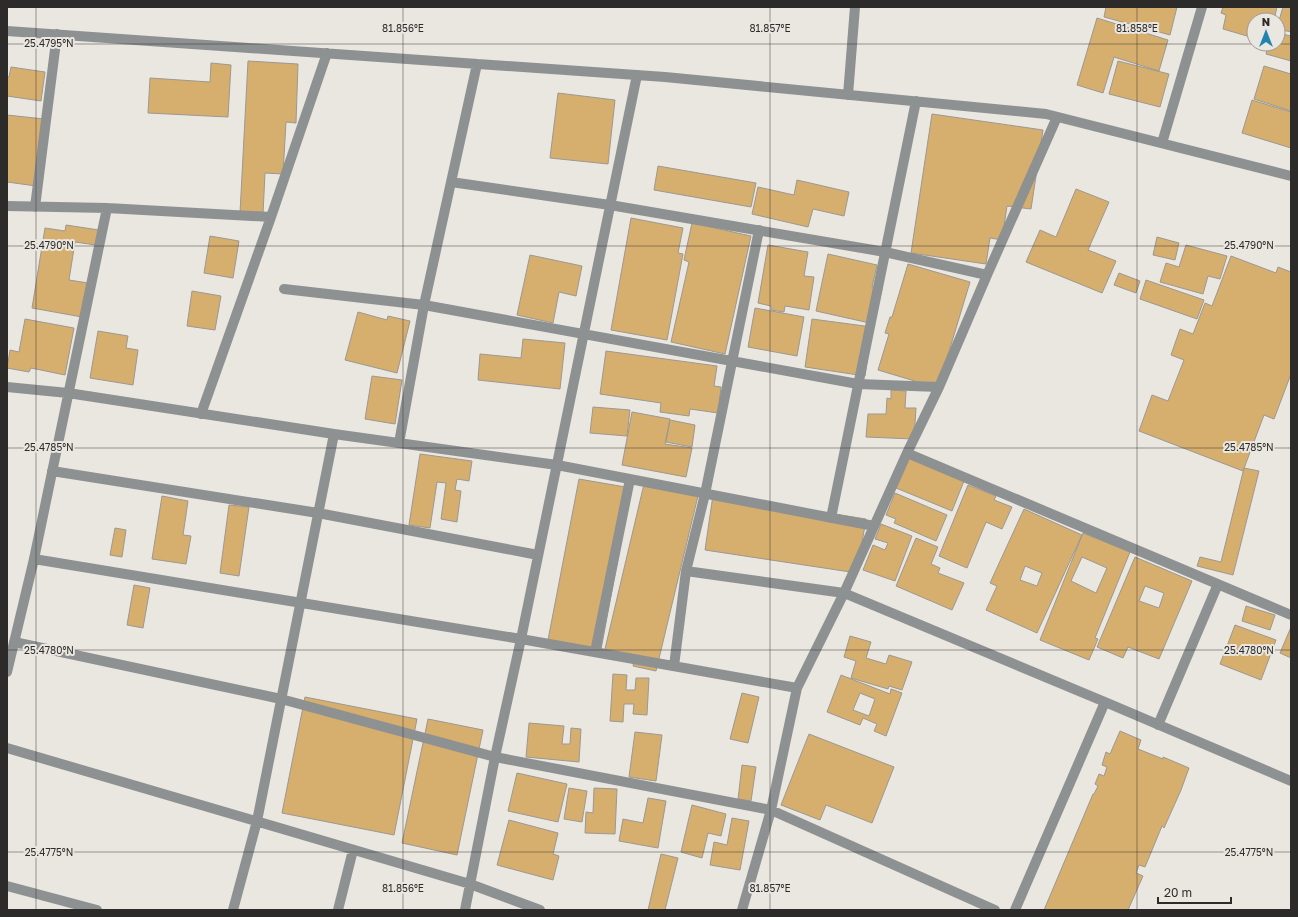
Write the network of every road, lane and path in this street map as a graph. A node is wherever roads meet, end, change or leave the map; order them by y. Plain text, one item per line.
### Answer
1 (855, 7) edge
2 (1202, 7) edge
3 (7, 31) edge
4 (57, 34) junction
5 (327, 53) junction
6 (477, 64) junction
7 (637, 75) junction
8 (848, 94) junction
9 (916, 101) junction
10 (1057, 117) junction
11 (1162, 143) junction
12 (1291, 176) edge
13 (451, 182) junction
14 (610, 205) junction
15 (7, 206) edge
16 (35, 207) junction
17 (107, 208) junction
18 (271, 217) junction
19 (759, 230) junction
20 (886, 252) junction
21 (987, 275) junction
22 (284, 289) dead end
23 (424, 305) junction
24 (584, 333) junction
25 (732, 361) junction
26 (858, 384) junction
27 (7, 387) edge
28 (939, 387) junction
29 (68, 393) junction
30 (201, 414) junction
31 (334, 434) junction
32 (399, 443) junction
33 (907, 453) junction
34 (557, 464) junction
35 (52, 471) junction
36 (630, 479) junction
37 (705, 494) junction
38 (318, 513) junction
39 (831, 518) junction
40 (874, 526) junction
41 (538, 555) junction
42 (34, 559) junction
43 (686, 571) junction
44 (1218, 584) junction
45 (844, 593) junction
46 (301, 602) junction
47 (1291, 615) edge
48 (521, 639) junction
49 (14, 642) junction
50 (595, 652) junction
51 (674, 666) junction
52 (7, 672) edge
53 (797, 688) junction
54 (281, 699) junction
55 (1105, 702) junction
56 (1158, 725) junction
57 (7, 748) edge
58 (494, 756) junction
59 (1291, 781) edge
60 (771, 810) junction
61 (257, 821) junction
62 (353, 850) junction
63 (470, 884) junction
64 (7, 886) edge
65 (990, 909) edge
66 (97, 910) edge
67 (233, 910) edge
68 (338, 910) edge
69 (465, 910) edge
70 (540, 910) edge
71 (742, 910) edge
72 (1015, 910) edge

1 - 8 street
2 - 11 street
3 - 4 street
4 - 5 street
4 - 16 street
5 - 6 street
5 - 18 street
6 - 7 street
6 - 13 street
7 - 8 street
7 - 14 street
8 - 9 street
9 - 10 street
9 - 20 street
10 - 11 street
10 - 21 street
11 - 12 street
13 - 14 street
13 - 23 street
14 - 19 street
14 - 24 street
15 - 16 street
16 - 17 street
17 - 18 street
17 - 29 street
18 - 30 street
19 - 20 street
19 - 25 street
20 - 21 street
20 - 26 street
21 - 28 street
22 - 23 street
23 - 24 street
23 - 32 street
24 - 25 street
24 - 34 street
25 - 26 street
25 - 37 street
26 - 28 street
26 - 39 street
27 - 29 street
28 - 33 street
29 - 30 street
29 - 35 street
30 - 31 street
31 - 32 street
31 - 38 street
32 - 34 street
33 - 40 street
33 - 44 street
34 - 36 street
34 - 41 street
35 - 38 street
35 - 42 street
36 - 37 street
36 - 50 street
37 - 39 street
37 - 43 street
38 - 41 street
38 - 46 street
39 - 40 street
40 - 45 street
41 - 48 street
42 - 46 street
42 - 49 street
43 - 45 street
43 - 51 street
44 - 47 street
44 - 56 street
45 - 53 street
45 - 55 street
46 - 48 street
46 - 54 street
48 - 50 street
48 - 58 street
49 - 52 street
49 - 54 street
50 - 51 street
51 - 53 street
53 - 60 street
54 - 58 street
54 - 61 street
55 - 56 street
55 - 72 street
56 - 59 street
57 - 61 street
58 - 60 street
58 - 63 street
60 - 65 street
60 - 71 street
61 - 62 street
61 - 67 street
62 - 63 street
62 - 68 street
63 - 69 street
63 - 70 street
64 - 66 street

